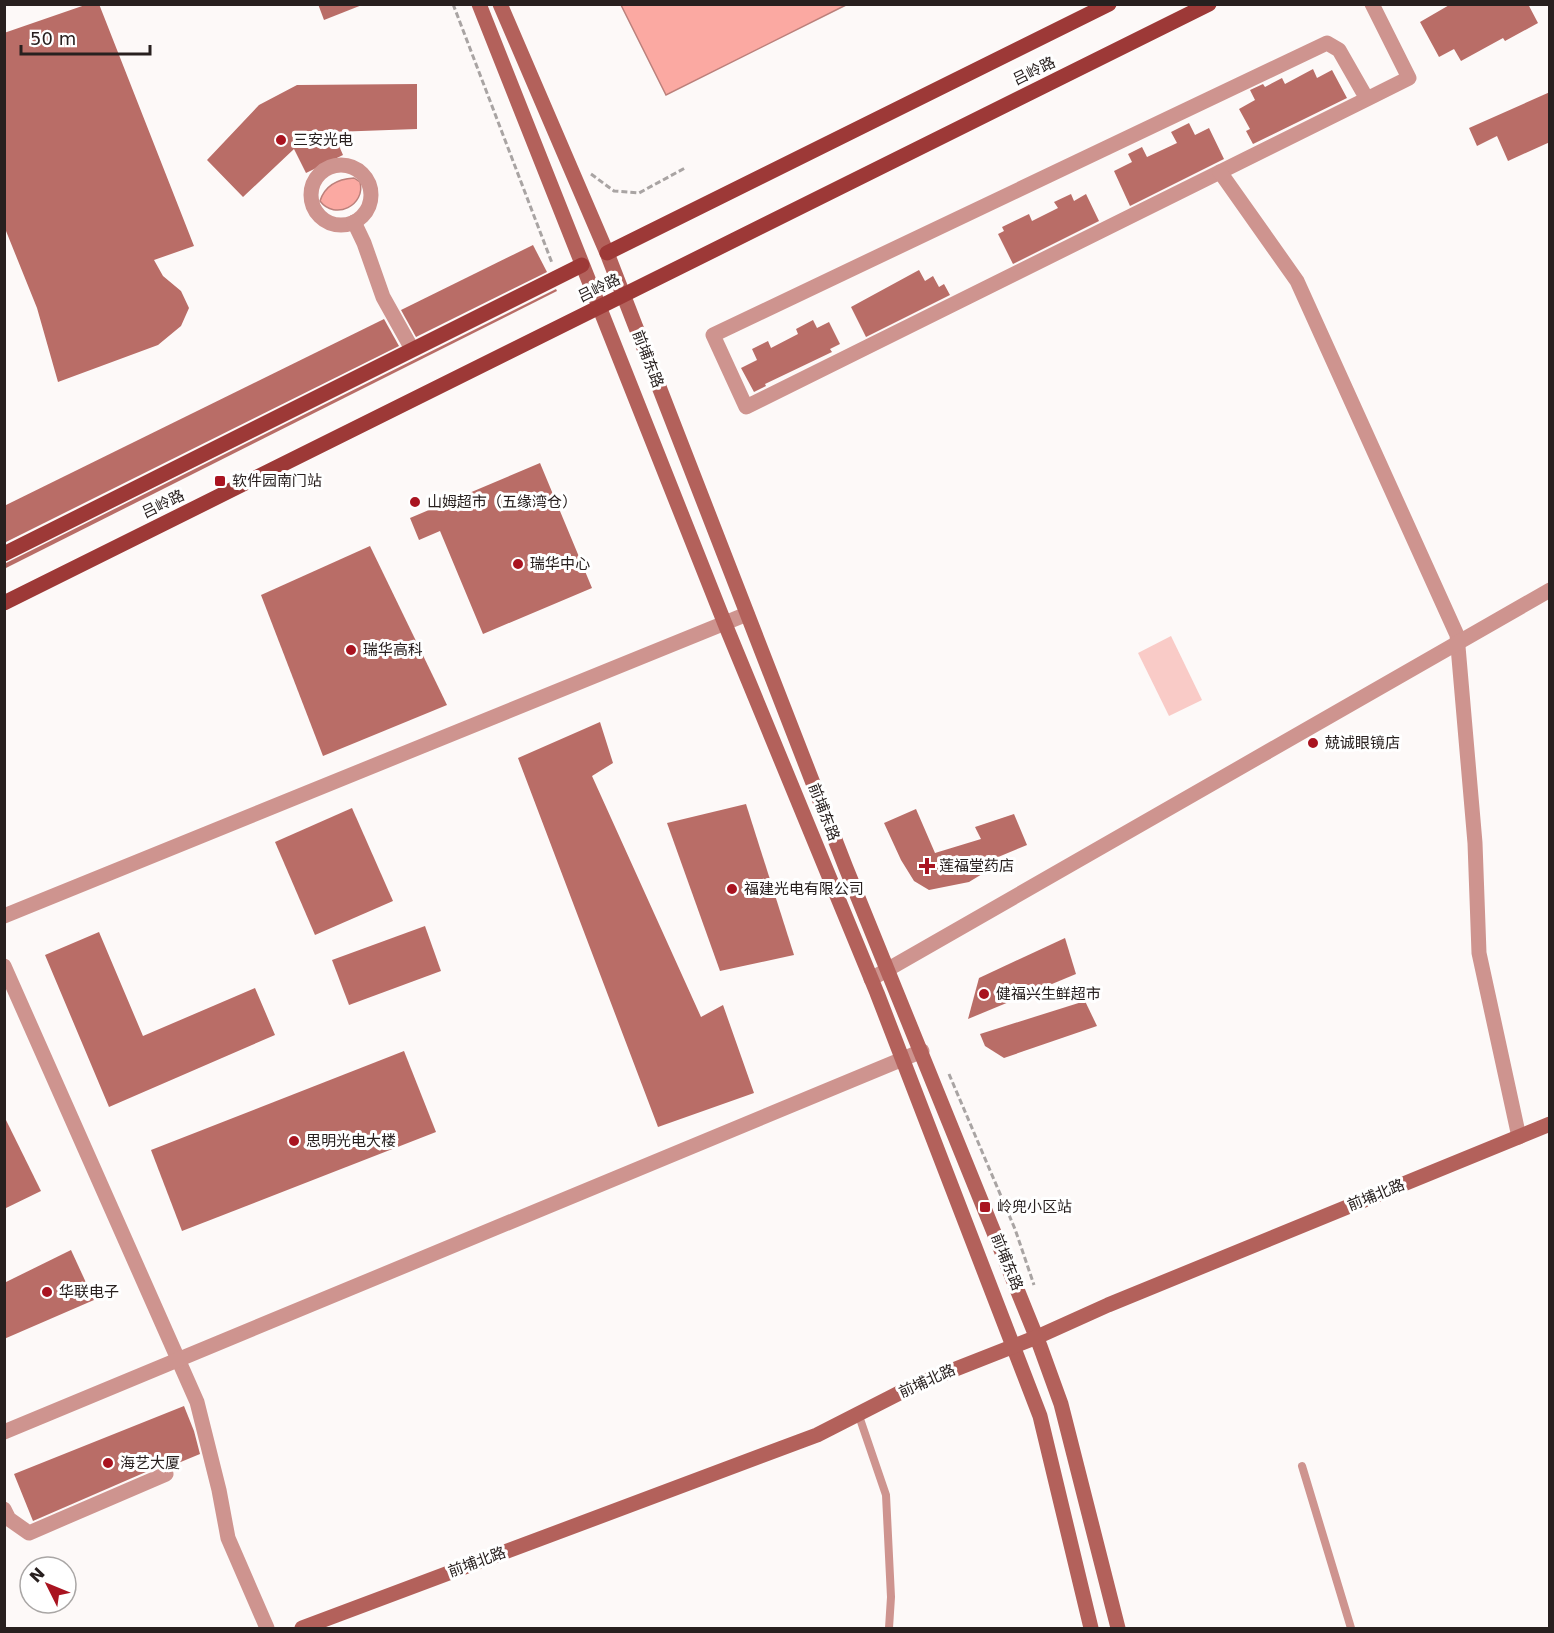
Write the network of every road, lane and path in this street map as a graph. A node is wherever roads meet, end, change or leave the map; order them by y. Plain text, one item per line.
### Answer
1 (453, 4) edge
2 (480, 4) edge
3 (1109, 4) edge
4 (1209, 4) edge
5 (1372, 4) edge
6 (504, 6) edge
7 (1367, 99) junction
8 (685, 168) dead end
9 (1220, 172) junction
10 (590, 174) dead end
11 (354, 222) dead end
12 (607, 253) junction
13 (582, 265) junction
14 (557, 276) junction
15 (623, 296) junction
16 (599, 308) junction
17 (412, 349) junction
18 (4, 554) edge
19 (1550, 590) edge
20 (4, 603) edge
21 (747, 614) junction
22 (725, 624) junction
23 (1457, 642) junction
24 (4, 916) edge
25 (4, 966) edge
26 (888, 970) junction
27 (871, 979) junction
28 (922, 1052) junction
29 (903, 1059) junction
30 (1550, 1124) edge
31 (1519, 1137) junction
32 (1037, 1337) junction
33 (1012, 1345) junction
34 (178, 1360) junction
35 (858, 1413) junction
36 (4, 1432) edge
37 (1302, 1466) dead end
38 (166, 1474) dead end
39 (4, 1509) edge
40 (267, 1629) edge
41 (302, 1629) edge
42 (889, 1629) edge
43 (1091, 1629) edge
44 (1118, 1629) edge
45 (1351, 1629) edge

1 - 14 path
2 - 13 main road, 前埔东路
3 - 12 main road, 吕岭路
4 - 15 main road, 吕岭路
5 - 7 street
6 - 12 main road, 前埔东路
7 - 9 street
7 - 9 street
8 - 10 path
9 - 23 street
11 - 17 street
12 - 13 main road, 吕岭路
12 - 15 main road, 前埔东路
13 - 14 main road, 吕岭路
13 - 16 main road, 前埔东路
14 - 17 main road, 吕岭路
15 - 16 main road, 吕岭路
15 - 21 main road, 前埔东路
16 - 20 main road, 吕岭路
16 - 22 main road, 前埔东路
17 - 18 main road, 吕岭路
19 - 23 street
21 - 22 street
21 - 26 main road, 前埔东路
22 - 24 street
22 - 27 main road, 前埔东路
23 - 26 street
23 - 31 street
25 - 34 street
26 - 27 street
26 - 28 main road, 前埔东路
27 - 29 main road, 前埔东路
28 - 29 street
28 - 32 main road, 前埔东路
29 - 33 main road, 前埔东路
29 - 34 street
30 - 31 main road, 前埔北路
31 - 32 main road, 前埔北路
32 - 33 main road, 前埔北路
32 - 44 main road, 前埔东路
33 - 35 main road, 前埔北路
33 - 43 main road, 前埔东路
34 - 36 street
34 - 40 street
35 - 41 main road, 前埔北路
35 - 42 lane
37 - 45 lane
38 - 39 street

